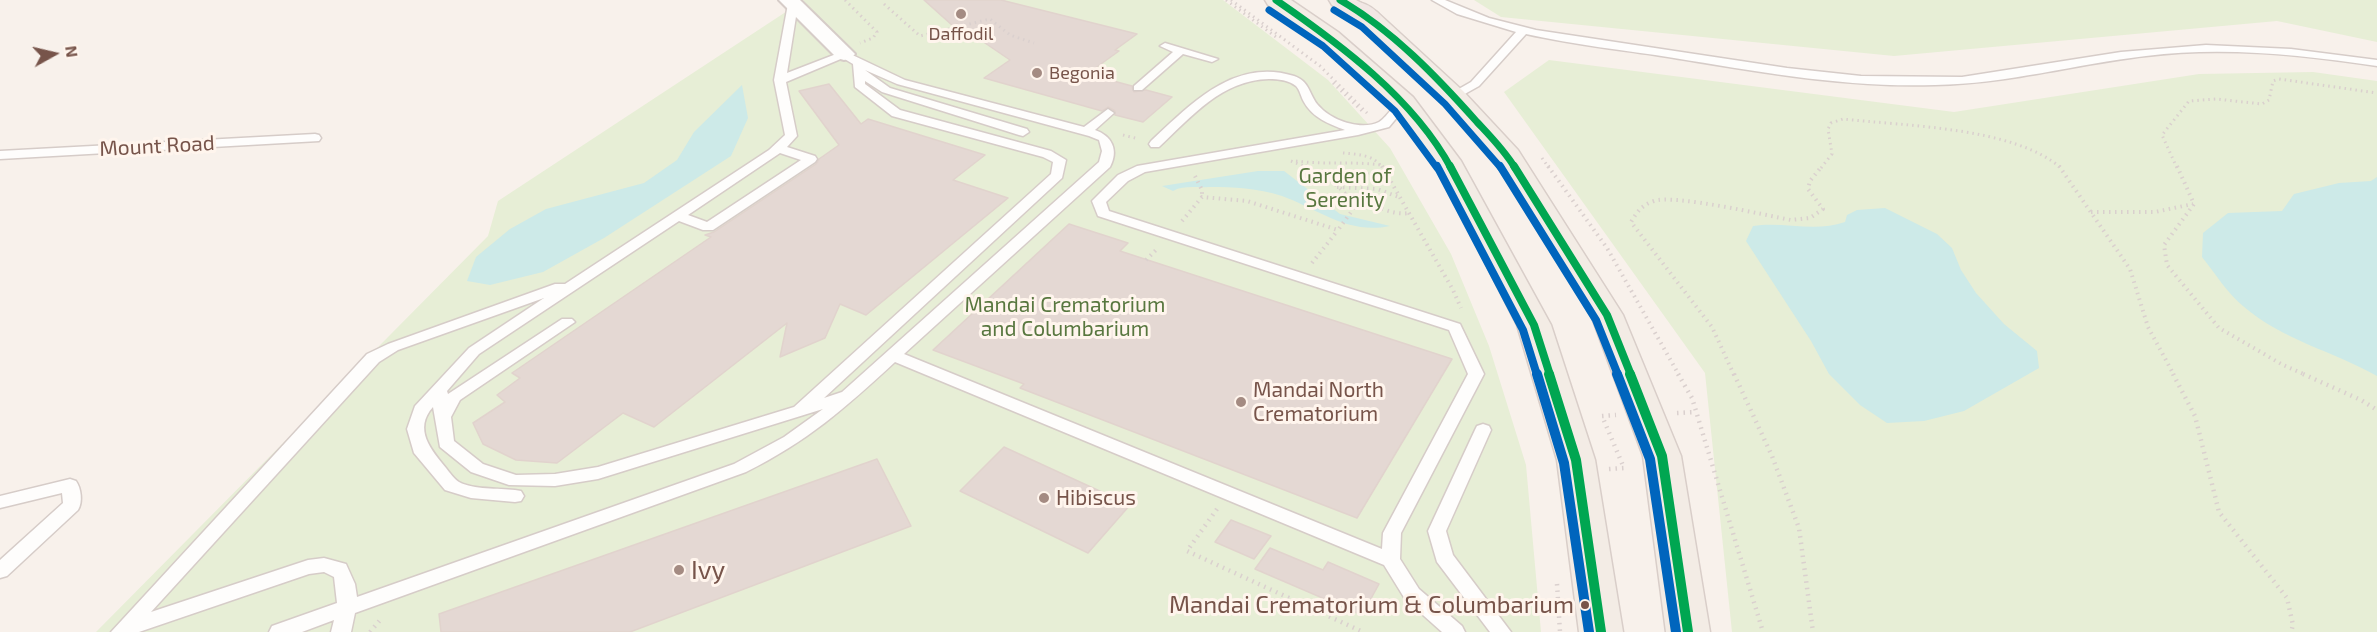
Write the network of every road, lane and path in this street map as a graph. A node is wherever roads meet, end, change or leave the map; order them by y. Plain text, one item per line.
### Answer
1 (845, 0) edge
2 (1226, 0) edge
3 (1231, 0) edge
4 (1276, 0) edge
5 (1437, 0) edge
6 (791, 2) edge
7 (884, 4) dead end
8 (1351, 6) edge
9 (1522, 32) junction
10 (1034, 43) dead end
11 (1165, 46) dead end
12 (1181, 50) junction
13 (853, 59) junction
14 (1212, 59) dead end
15 (2377, 63) edge
16 (780, 80) junction
17 (1138, 88) dead end
18 (2377, 93) edge
19 (1454, 96) junction
20 (1108, 113) dead end
21 (1389, 114) junction
22 (1358, 130) junction
23 (1086, 131) junction
24 (1023, 132) dead end
25 (315, 138) dead end
26 (1155, 144) dead end
27 (778, 148) junction
28 (1339, 152) dead end
29 (0, 155) edge
30 (1298, 155) dead end
31 (1280, 158) dead end
32 (1290, 159) junction
33 (1381, 165) junction
34 (1311, 170) junction
35 (1203, 171) dead end
36 (1194, 175) junction
37 (1184, 177) dead end
38 (1390, 180) junction
39 (1337, 186) junction
40 (1202, 197) junction
41 (1400, 197) junction
42 (1353, 200) junction
43 (2194, 204) junction
44 (2090, 212) junction
45 (1409, 213) junction
46 (678, 216) junction
47 (1172, 219) dead end
48 (1181, 222) junction
49 (1192, 226) dead end
50 (1338, 230) junction
51 (1170, 235) junction
52 (1301, 259) dead end
53 (1312, 263) junction
54 (1323, 266) dead end
55 (582, 279) junction
56 (1451, 305) dead end
57 (567, 322) dead end
58 (891, 355) junction
59 (439, 389) junction
60 (848, 396) junction
61 (2377, 410) edge
62 (800, 411) junction
63 (443, 417) junction
64 (1483, 430) dead end
65 (515, 496) dead end
66 (0, 502) edge
67 (1221, 503) dead end
68 (1391, 560) junction
69 (0, 571) edge
70 (1559, 579) dead end
71 (348, 607) junction
72 (125, 631) edge
73 (279, 632) edge
74 (341, 632) edge
75 (1363, 632) edge
76 (1455, 632) edge
77 (1501, 632) edge
78 (1561, 632) edge
79 (1601, 632) edge
80 (1688, 632) edge
81 (1814, 632) edge
82 (2291, 632) edge

1 - 13 path
2 - 21 path
3 - 21 path
4 - 21 main road
5 - 9 lane
6 - 13 street
6 - 16 lane
7 - 10 path
8 - 19 main road
9 - 15 lane
9 - 19 lane
11 - 12 lane
12 - 14 lane
12 - 17 lane
13 - 16 lane
13 - 23 lane
13 - 24 lane
13 - 62 lane
16 - 27 lane
18 - 43 path
19 - 80 main road
20 - 23 lane
21 - 22 lane
21 - 79 main road
22 - 26 lane
22 - 51 lane
23 - 58 lane
25 - 29 lane, Mount Road
27 - 46 lane
27 - 46 lane
28 - 33 path
30 - 32 path
31 - 32 path
32 - 33 path
32 - 34 path
33 - 38 path
34 - 38 path
34 - 39 path
35 - 36 path
36 - 37 path
36 - 40 path
38 - 41 path
39 - 41 path
39 - 42 path
40 - 48 path
40 - 50 path
41 - 45 path
42 - 45 path
42 - 50 path
43 - 44 path
43 - 61 path
44 - 81 path
44 - 82 path
45 - 56 path
46 - 55 lane
47 - 48 path
48 - 49 path
48 - 51 path
50 - 53 path, bridge
51 - 68 lane
52 - 53 path
53 - 54 path
55 - 59 lane
55 - 72 lane
57 - 63 lane
58 - 60 lane
58 - 68 lane
59 - 63 lane
59 - 65 lane
60 - 62 lane
60 - 71 lane
62 - 63 lane
64 - 77 lane
66 - 69 lane
67 - 75 path
68 - 76 lane
70 - 78 path
71 - 72 lane
71 - 73 lane
71 - 74 lane

